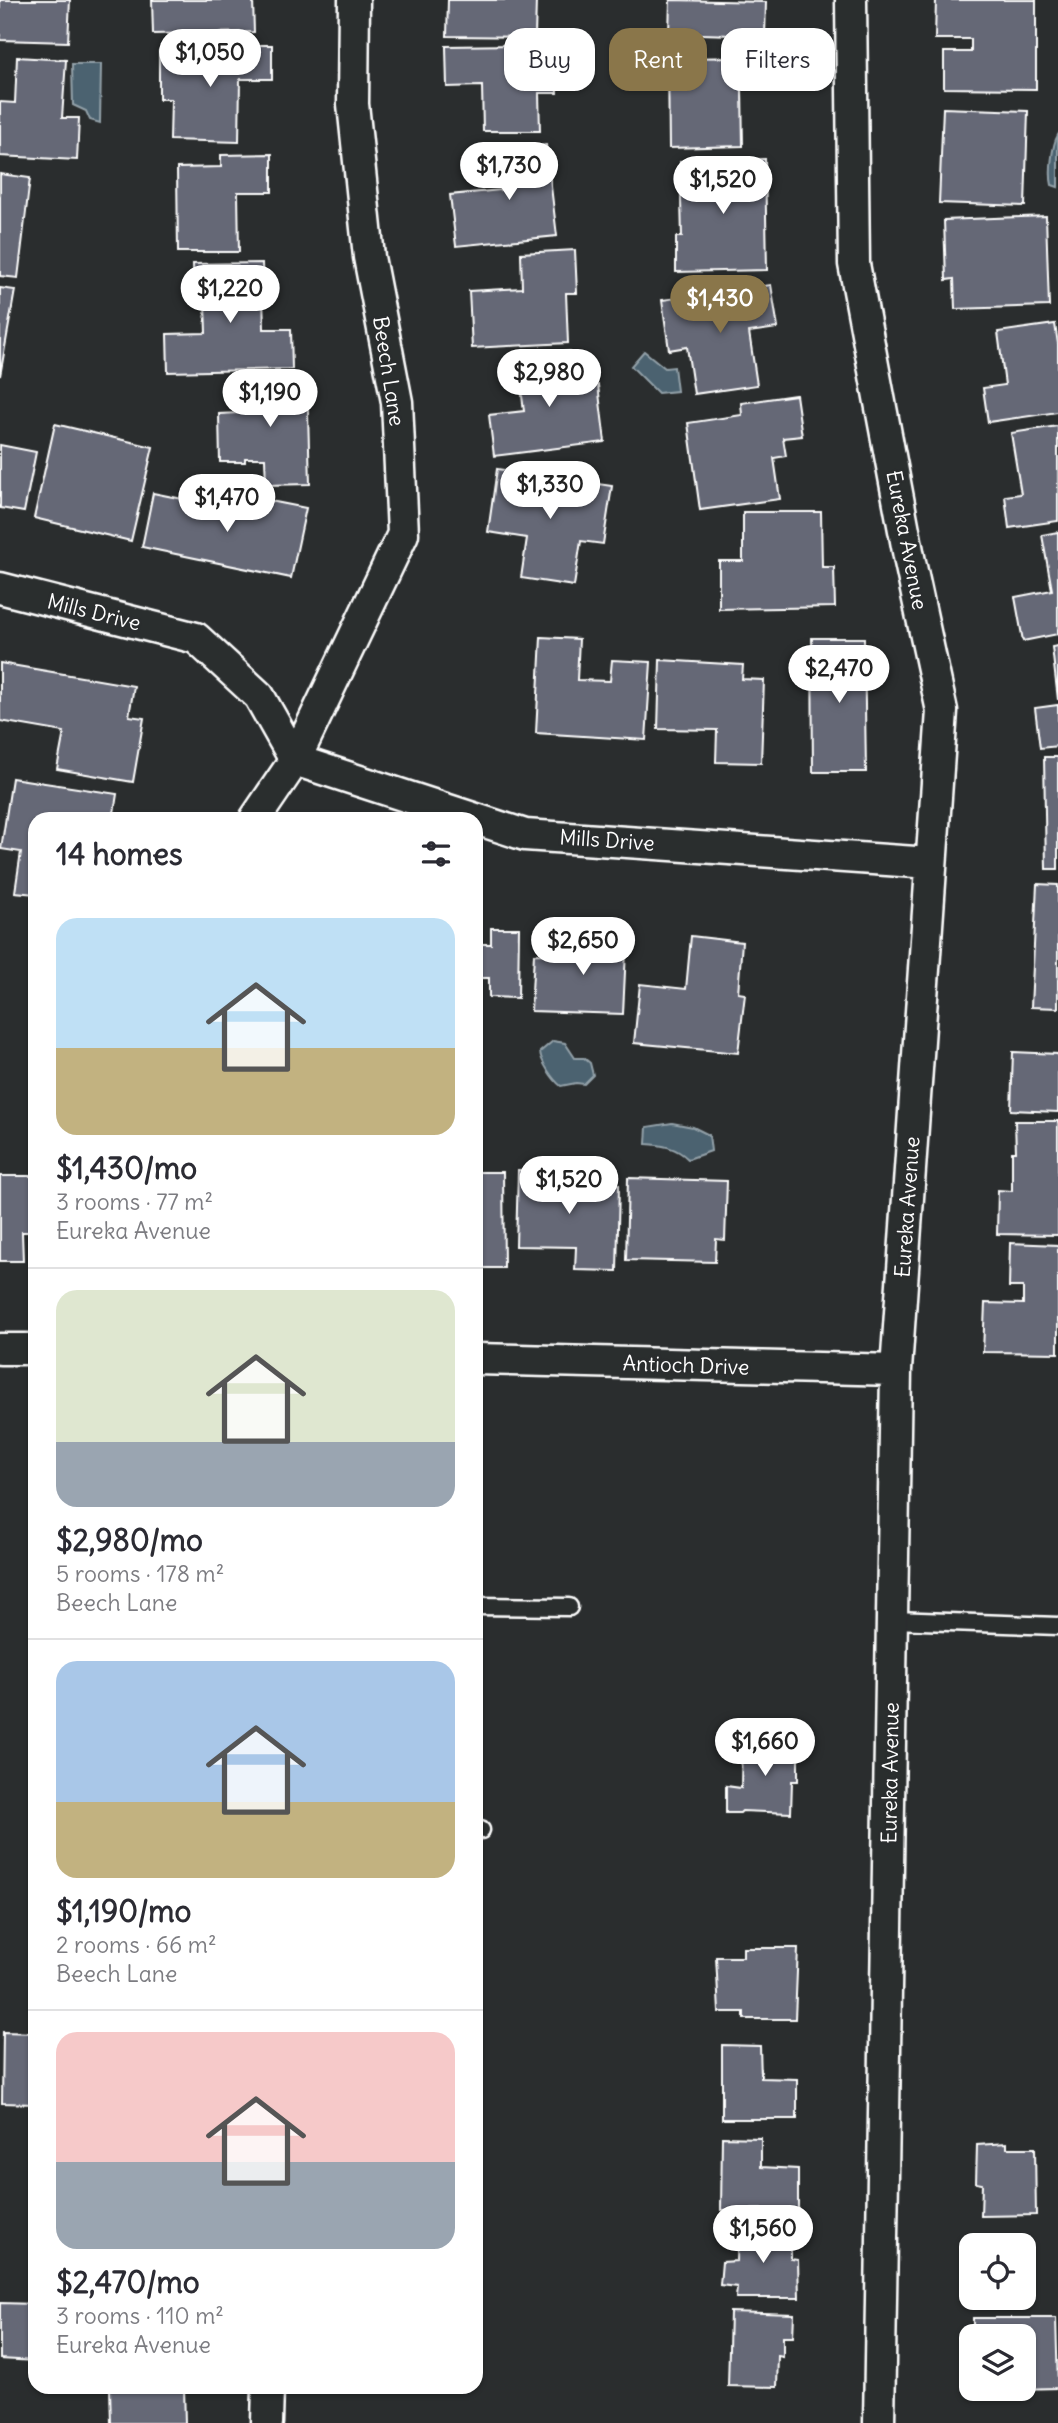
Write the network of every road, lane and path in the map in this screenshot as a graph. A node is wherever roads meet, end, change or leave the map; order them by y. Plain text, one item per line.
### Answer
1 (354, 0) edge
2 (851, 0) edge
3 (0, 588) edge
4 (295, 760) junction
5 (259, 812) edge
6 (454, 812) edge
7 (483, 821) edge
8 (930, 863) junction
9 (0, 1349) edge
10 (28, 1349) edge
11 (483, 1359) edge
12 (896, 1370) junction
13 (483, 1606) edge
14 (569, 1607) dead end
15 (892, 1620) junction
16 (1058, 1626) edge
17 (268, 2394) edge
18 (267, 2423) edge
19 (879, 2423) edge

1 - 4 street, Beech Lane
2 - 8 street, Eureka Avenue
3 - 4 street, Mills Drive
4 - 5 street
4 - 6 street, Mills Drive
7 - 8 street, Mills Drive
8 - 12 street, Eureka Avenue
9 - 10 street
11 - 12 street, Antioch Drive
12 - 15 street, Eureka Avenue
13 - 14 lane
15 - 16 lane
15 - 19 street, Eureka Avenue
17 - 18 street

